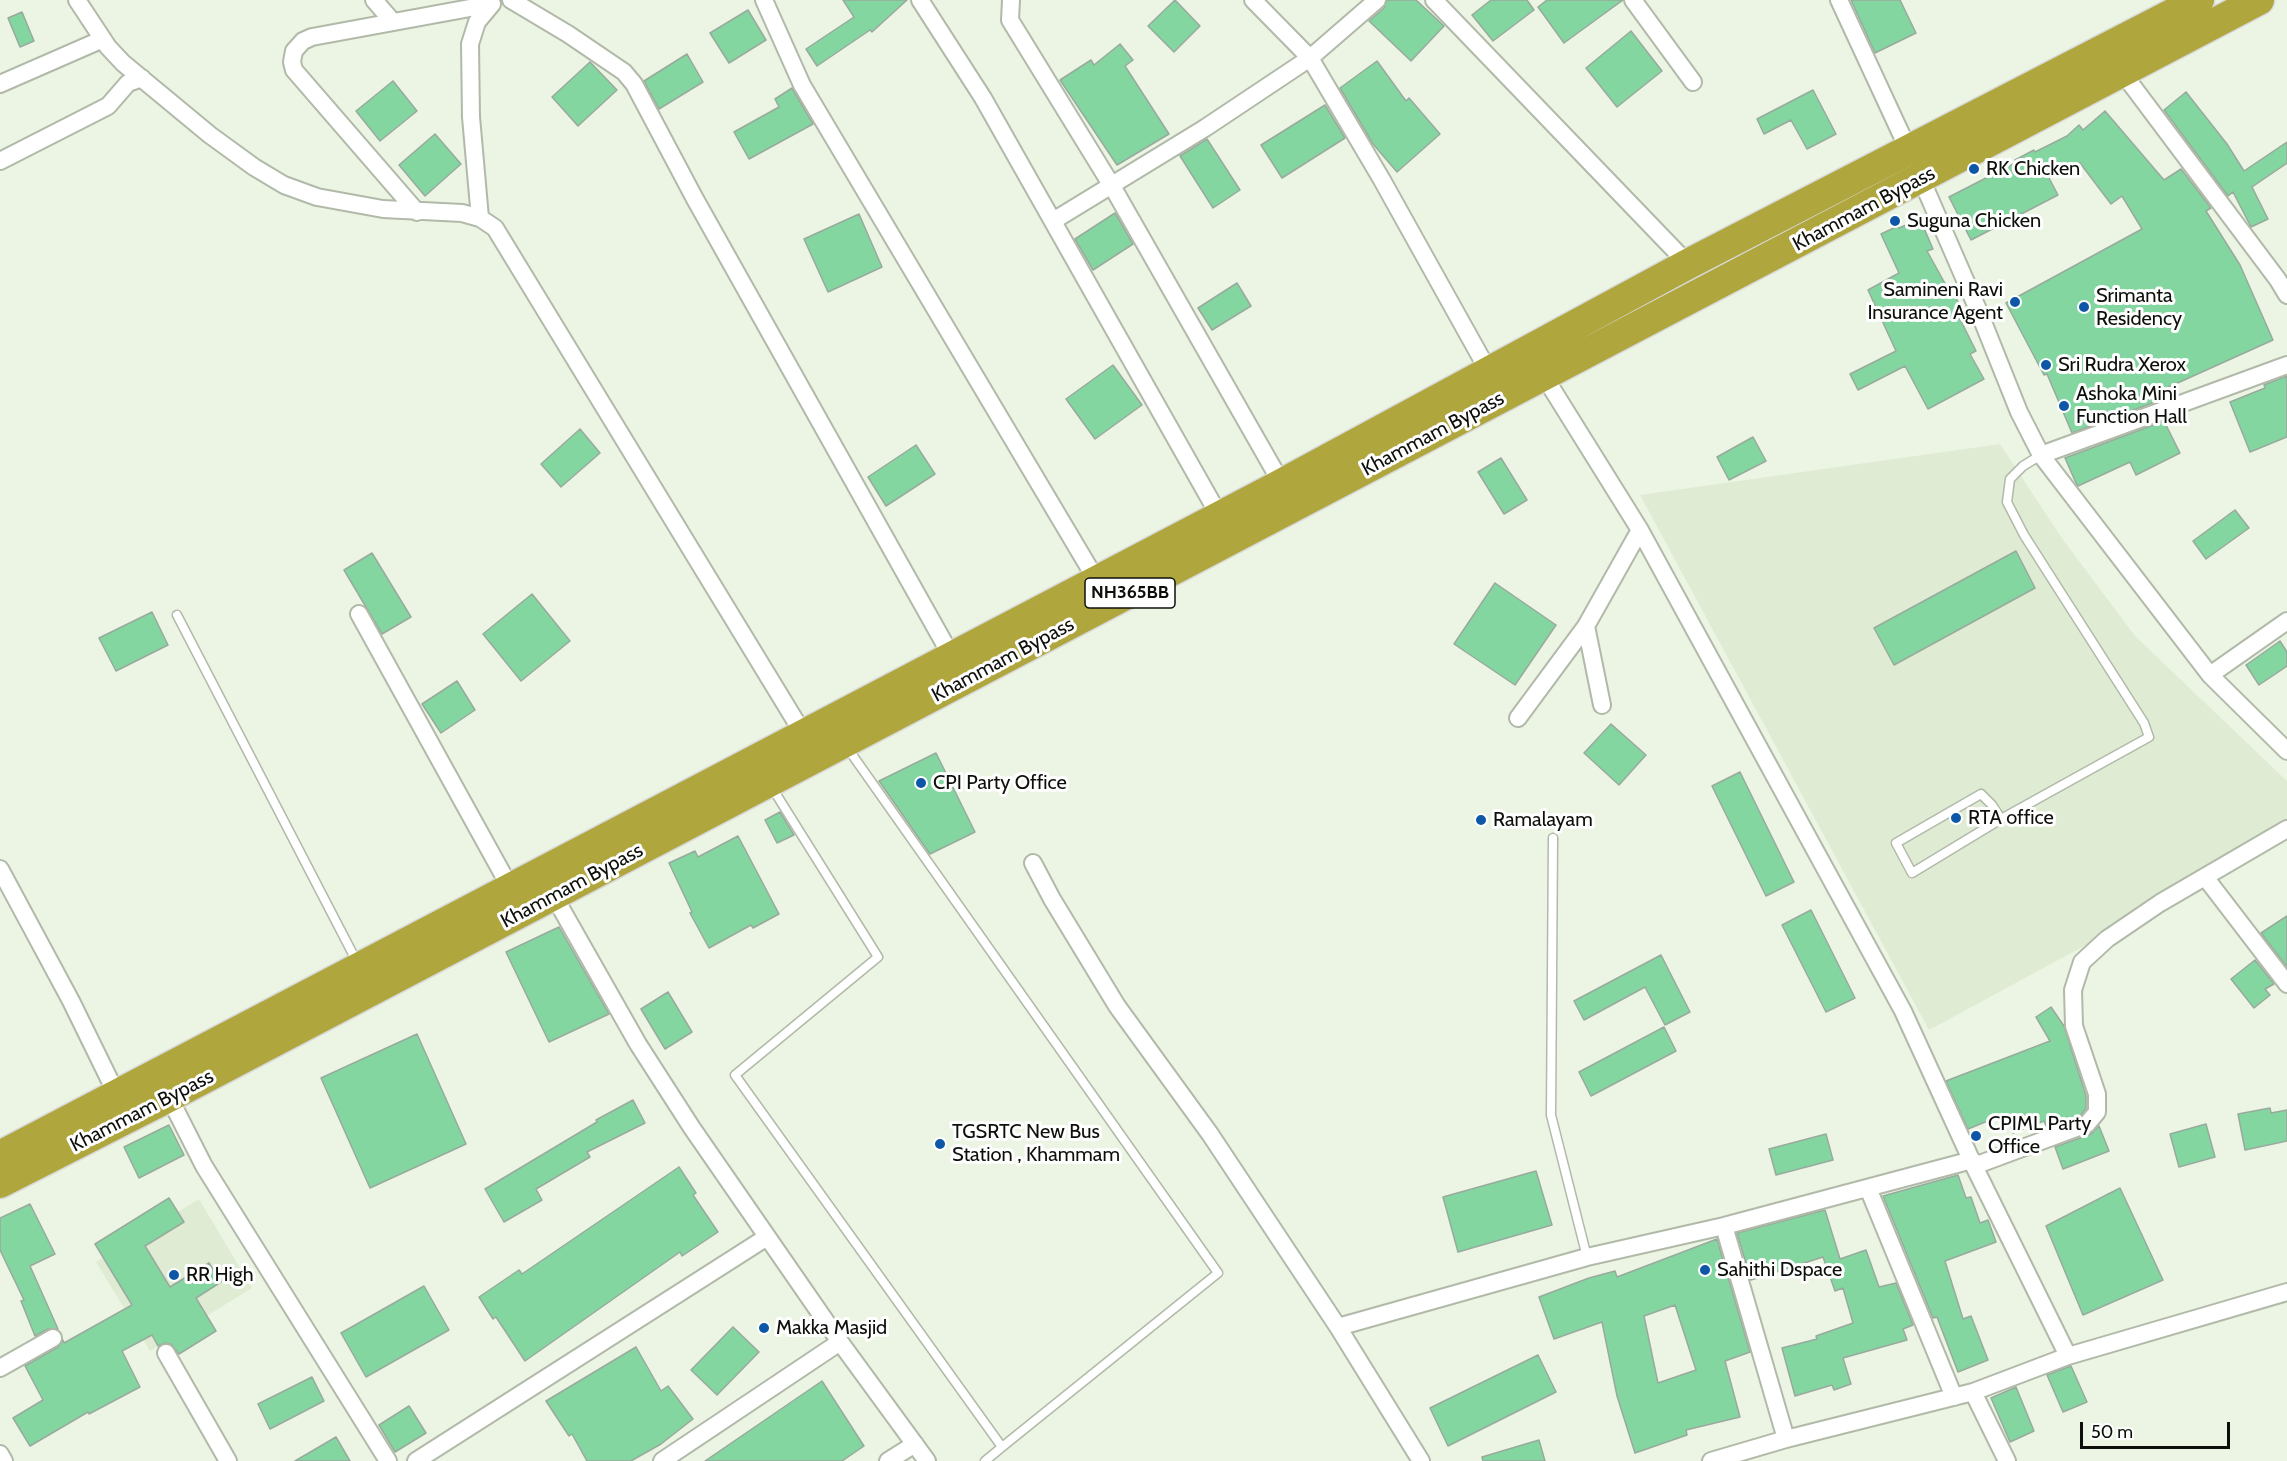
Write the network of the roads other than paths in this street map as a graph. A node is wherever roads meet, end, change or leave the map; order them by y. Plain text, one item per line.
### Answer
1 (77, 0) edge
2 (374, 0) edge
3 (511, 0) edge
4 (764, 0) edge
5 (920, 0) edge
6 (1011, 0) edge
7 (1253, 0) edge
8 (1377, 0) edge
9 (1434, 0) edge
10 (1633, 0) edge
11 (1839, 0) edge
12 (2199, 0) edge
13 (2259, 0) edge
14 (497, 1) edge
15 (393, 22) junction
16 (103, 39) junction
17 (1310, 58) junction
18 (2122, 72) junction
19 (142, 78) junction
20 (1693, 82) dead end
21 (0, 84) edge
22 (1908, 151) junction
23 (0, 161) edge
24 (1921, 179) junction
25 (1112, 186) junction
26 (417, 212) junction
27 (480, 218) junction
28 (1053, 221) junction
29 (1688, 264) junction
30 (2287, 295) edge
31 (2287, 365) edge
32 (1489, 372) junction
33 (1544, 376) junction
34 (2042, 455) junction
35 (1282, 484) junction
36 (1220, 517) junction
37 (1640, 530) junction
38 (1097, 581) junction
39 (359, 614) dead end
40 (177, 615) dead end
41 (2287, 621) edge
42 (1586, 626) junction
43 (947, 670) junction
44 (2210, 675) junction
45 (1602, 705) dead end
46 (1518, 718) dead end
47 (804, 735) junction
48 (844, 744) junction
49 (2287, 751) edge
50 (769, 783) junction
51 (2001, 819) junction
52 (2287, 829) edge
53 (1553, 838) dead end
54 (1033, 863) dead end
55 (0, 869) edge
56 (2205, 877) junction
57 (547, 884) junction
58 (511, 888) junction
59 (360, 968) junction
60 (2287, 984) edge
61 (117, 1095) junction
62 (169, 1097) junction
63 (0, 1156) edge
64 (1973, 1163) junction
65 (0, 1183) edge
66 (1868, 1188) junction
67 (1724, 1226) junction
68 (768, 1237) junction
69 (1587, 1257) junction
70 (2287, 1292) edge
71 (1338, 1327) junction
72 (53, 1338) dead end
73 (840, 1342) junction
74 (166, 1353) dead end
75 (2068, 1356) junction
76 (0, 1368) edge
77 (1973, 1392) junction
78 (1954, 1397) junction
79 (1786, 1439) junction
80 (915, 1444) junction
81 (1002, 1447) junction
82 (0, 1454) edge
83 (4, 1461) edge
84 (228, 1461) edge
85 (388, 1461) edge
86 (416, 1461) edge
87 (662, 1461) edge
88 (888, 1461) edge
89 (927, 1461) edge
90 (985, 1461) edge
91 (1421, 1461) edge
92 (1711, 1461) edge
93 (2007, 1461) edge

1 - 16 street
2 - 15 street
3 - 43 street
4 - 38 street
5 - 28 street
6 - 25 street
7 - 17 street
8 - 17 street
9 - 29 street
10 - 20 street
11 - 22 street
12 - 22 highway, Khammam Bypass / NH365BB
13 - 18 highway, Khammam Bypass / NH365BB
14 - 15 street
14 - 27 street
15 - 26 street
16 - 19 street
16 - 21 street
17 - 25 street
17 - 32 street
18 - 24 highway, Khammam Bypass / NH365BB
18 - 30 street
19 - 23 street
19 - 26 street
22 - 24 street
22 - 29 highway, Khammam Bypass / NH365BB
24 - 33 highway, Khammam Bypass / NH365BB
24 - 34 street
25 - 28 street
25 - 35 street
26 - 27 street
27 - 47 street
28 - 36 street
29 - 32 highway, Khammam Bypass / NH365BB
31 - 34 street
32 - 35 highway, Khammam Bypass / NH365BB
33 - 37 street
33 - 43 highway, Khammam Bypass / NH365BB
34 - 44 street
34 - 51 lane
35 - 36 highway, Khammam Bypass / NH365BB
36 - 38 highway, Khammam Bypass / NH365BB
37 - 42 street
37 - 64 street
38 - 43 highway, Khammam Bypass / NH365BB
39 - 58 street
40 - 59 lane
41 - 44 street
42 - 45 street
42 - 46 street
43 - 47 highway, Khammam Bypass / NH365BB
43 - 48 highway, Khammam Bypass / NH365BB
44 - 49 street
47 - 57 highway, Khammam Bypass / NH365BB
48 - 50 highway, Khammam Bypass / NH365BB
48 - 81 lane
50 - 57 highway, Khammam Bypass / NH365BB
50 - 81 lane
51 - 51 lane
52 - 56 street
53 - 69 lane
54 - 71 street
55 - 61 street
56 - 60 street
56 - 64 street
57 - 58 highway, Khammam Bypass / NH365BB
57 - 62 highway, Khammam Bypass / NH365BB
57 - 68 street
58 - 59 highway, Khammam Bypass / NH365BB
59 - 61 highway, Khammam Bypass / NH365BB
61 - 63 highway, Khammam Bypass / NH365BB
62 - 65 highway, Khammam Bypass / NH365BB
62 - 85 street
64 - 66 street
64 - 75 street
66 - 67 street
66 - 78 street
67 - 69 street
67 - 79 street
68 - 73 street
68 - 86 street
69 - 71 street
70 - 75 street
71 - 91 street
72 - 76 street
73 - 80 street
73 - 87 street
74 - 84 street
75 - 77 street
77 - 78 street
77 - 93 street
78 - 79 street
79 - 92 street
80 - 88 street
80 - 89 street
81 - 90 lane
82 - 83 street

